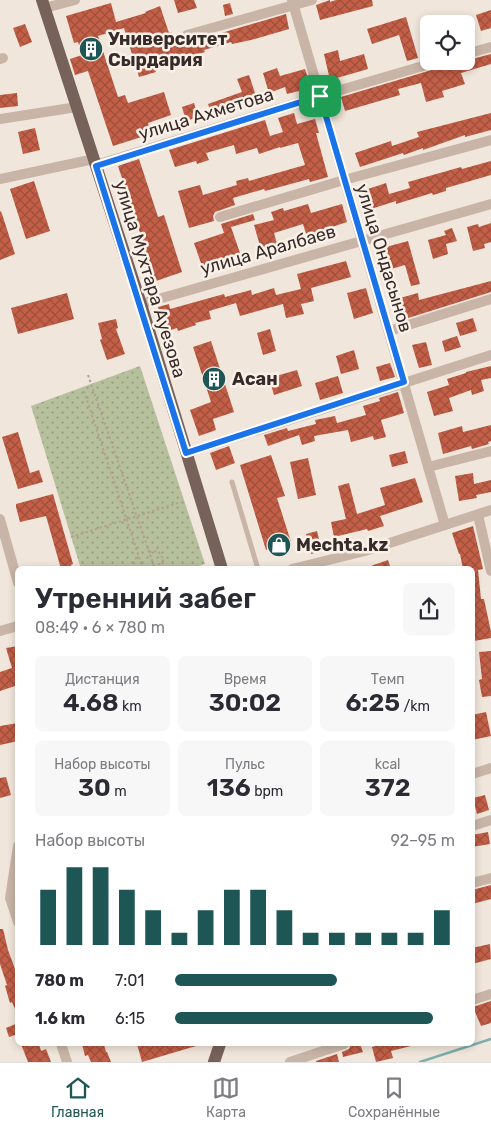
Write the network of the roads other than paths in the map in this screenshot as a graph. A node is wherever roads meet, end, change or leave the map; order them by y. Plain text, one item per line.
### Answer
1 (75, 0) edge
2 (312, 0) edge
3 (293, 2) edge
4 (43, 4) edge
5 (187, 35) dead end
6 (491, 46) edge
7 (475, 51) edge
8 (420, 67) edge
9 (320, 96) junction
10 (77, 108) junction
11 (0, 119) edge
12 (491, 140) edge
13 (95, 162) junction
14 (0, 179) edge
15 (344, 180) junction
16 (491, 204) edge
17 (220, 217) dead end
18 (362, 240) junction
19 (491, 300) edge
20 (141, 304) junction
21 (389, 331) junction
22 (491, 355) edge
23 (404, 382) junction
24 (491, 451) edge
25 (186, 453) junction
26 (428, 467) junction
27 (232, 482) dead end
28 (491, 510) edge
29 (478, 515) junction
30 (0, 519) edge
31 (445, 525) junction
32 (221, 566) edge
33 (257, 566) edge
34 (304, 566) edge
35 (491, 571) edge
36 (15, 572) edge
37 (15, 627) edge
38 (0, 630) edge
39 (491, 768) edge
40 (475, 773) edge
41 (491, 820) edge
42 (475, 825) edge
43 (15, 866) edge
44 (491, 878) edge
45 (475, 882) edge
46 (15, 913) edge
47 (491, 994) edge
48 (475, 999) edge
49 (62, 1046) edge
50 (219, 1046) edge
51 (338, 1046) edge
52 (67, 1062) edge
53 (214, 1062) edge
54 (290, 1062) edge

1 - 4 street
2 - 3 street
3 - 5 street
3 - 9 street, улица Ондасынов
4 - 10 main road, улица Мухтара Ауезова
6 - 7 street
8 - 9 street, улица Ахметова
9 - 13 street, улица Ахметова
9 - 15 street, улица Ондасынов
10 - 11 street
10 - 13 main road, улица Мухтара Ауезова
12 - 15 street
13 - 14 street, улица Ахметова
13 - 20 main road, улица Мухтара Ауезова
15 - 17 street
15 - 18 street, улица Ондасынов
16 - 18 street, улица Аралбаев
18 - 20 street, улица Аралбаев
18 - 21 street, улица Ондасынов
19 - 21 street
20 - 25 main road, улица Мухтара Ауезова
21 - 23 street, улица Ондасынов
22 - 23 street
23 - 25 street
23 - 26 street, улица Ондасынов
24 - 26 street
25 - 32 main road, улица Мухтара Ауезова
26 - 31 street, улица Ондасынов
27 - 33 lane
28 - 29 street
29 - 31 street
29 - 35 street
30 - 36 street
31 - 34 street
37 - 38 street
39 - 40 street
41 - 42 street
43 - 46 street
44 - 45 street
47 - 48 street
49 - 52 street
50 - 53 main road
51 - 54 street

